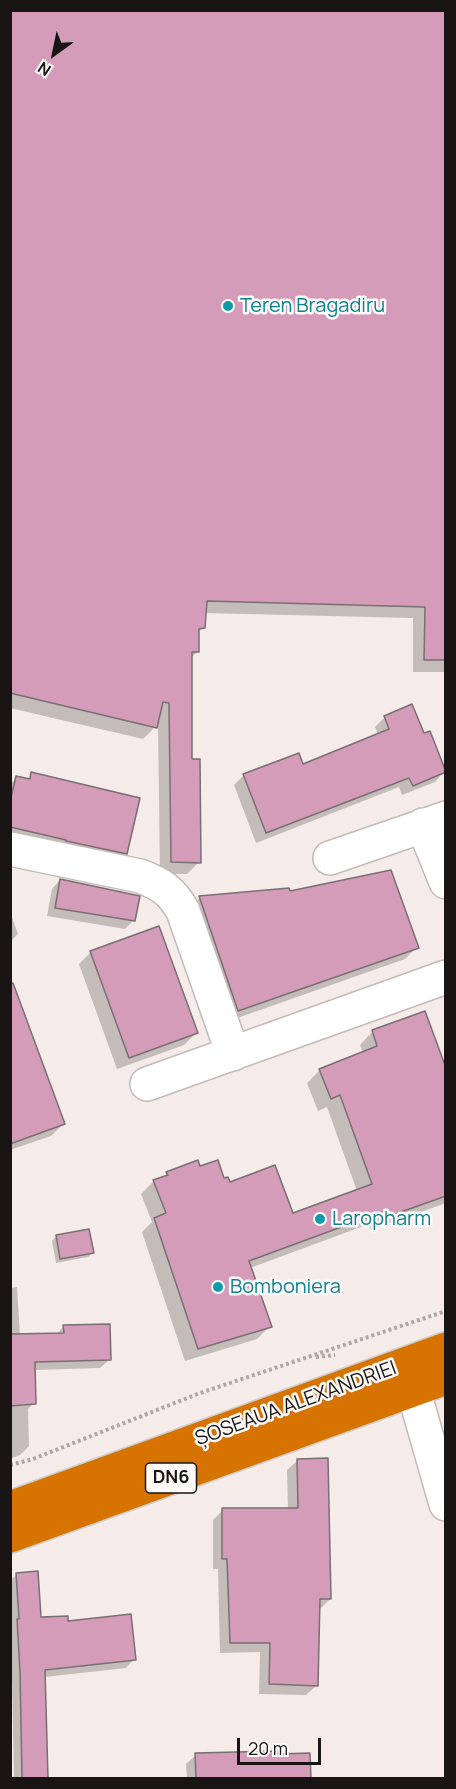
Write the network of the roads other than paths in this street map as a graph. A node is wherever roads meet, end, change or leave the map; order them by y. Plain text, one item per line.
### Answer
1 (434, 822) edge
2 (10, 849) edge
3 (330, 858) dead end
4 (446, 882) edge
5 (446, 977) edge
6 (233, 1054) junction
7 (147, 1084) dead end
8 (446, 1349) edge
9 (446, 1378) edge
10 (413, 1389) junction
11 (446, 1504) edge
12 (10, 1508) edge
13 (10, 1536) edge

1 - 3 street
1 - 4 street
2 - 6 street
5 - 6 street
6 - 7 street
8 - 12 highway, ȘOSEAUA ALEXANDRIEI / DN6
9 - 10 highway, ȘOSEAUA ALEXANDRIEI / DN6
10 - 11 street
10 - 13 highway, ȘOSEAUA ALEXANDRIEI / DN6

